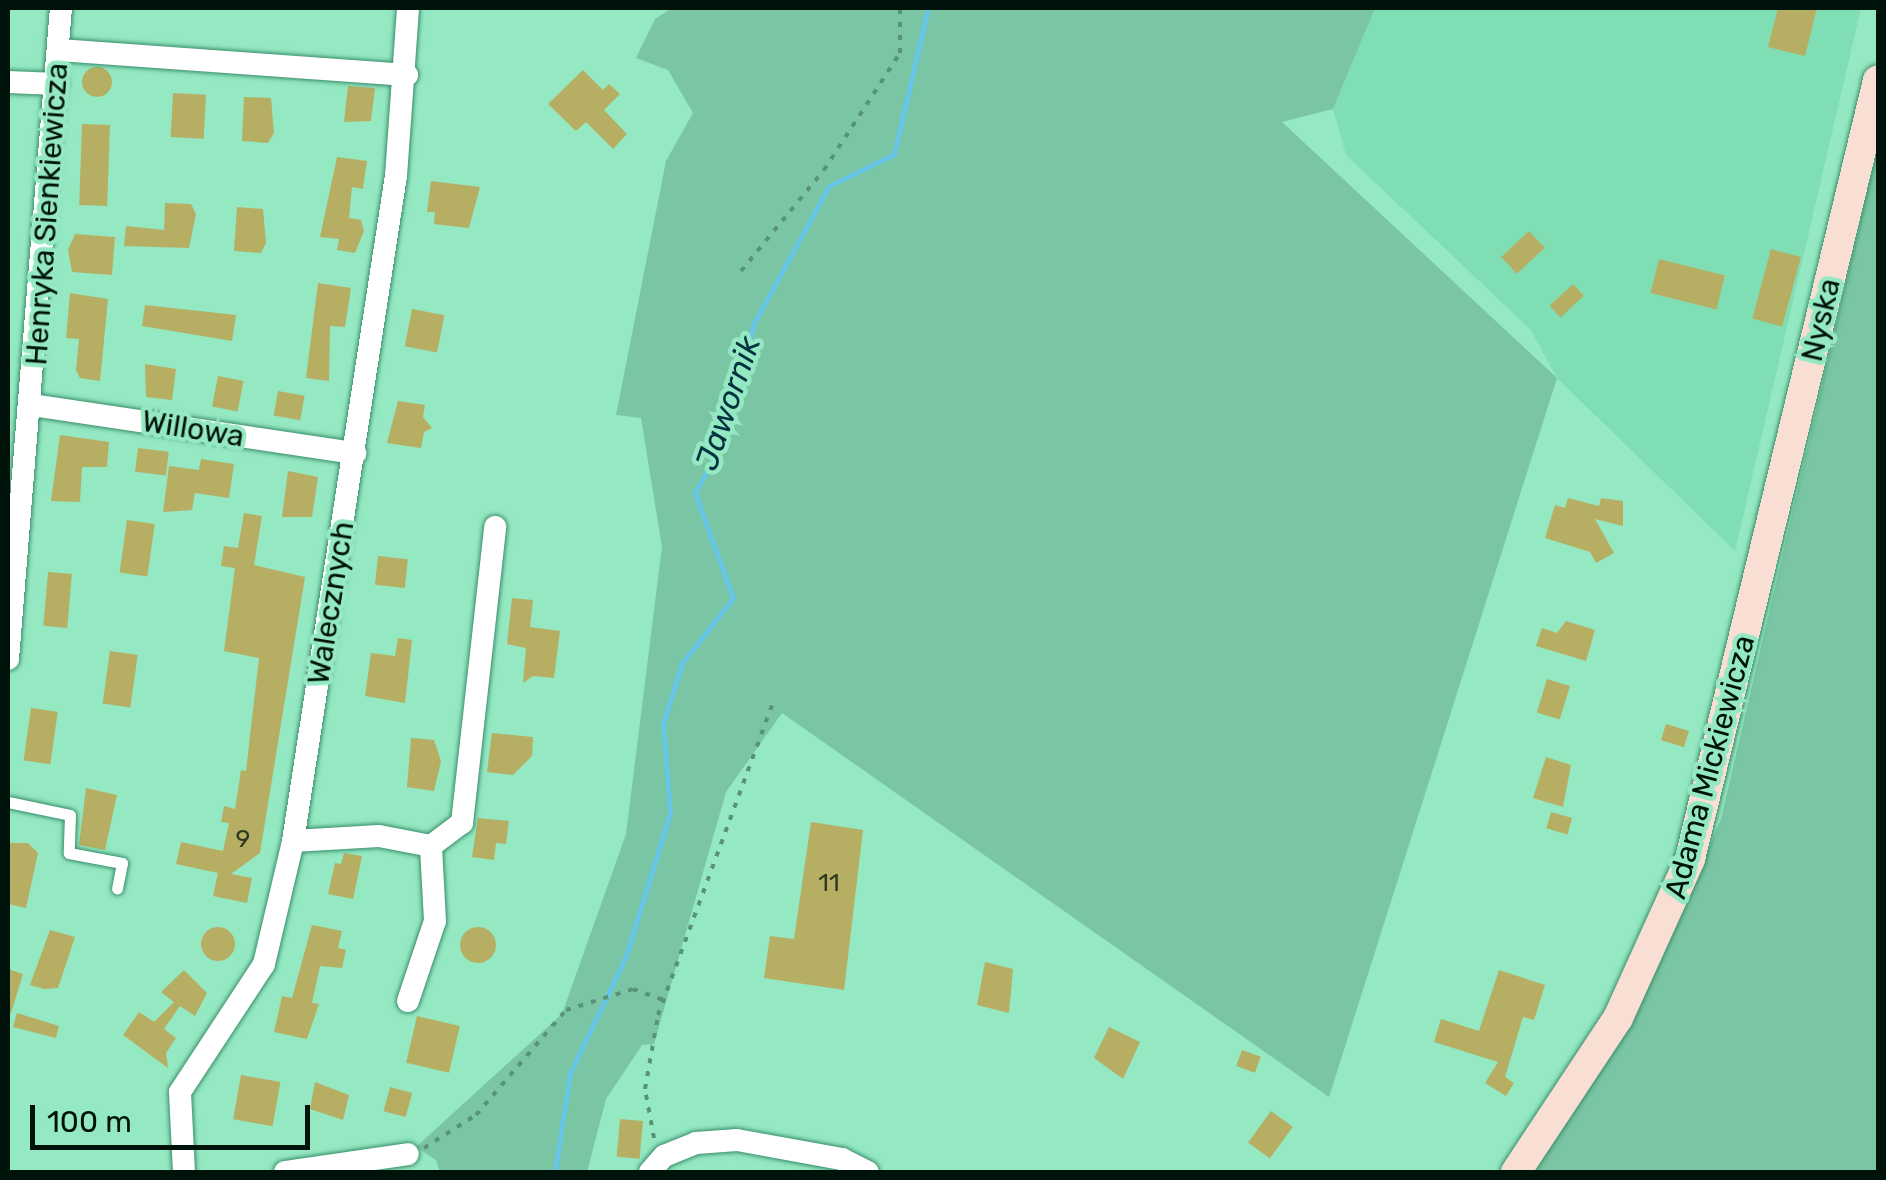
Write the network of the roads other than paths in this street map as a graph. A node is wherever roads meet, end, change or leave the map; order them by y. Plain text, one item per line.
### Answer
1 (62, 8) edge
2 (408, 8) edge
3 (59, 50) junction
4 (407, 75) junction
5 (1878, 80) edge
6 (8, 82) edge
7 (56, 84) junction
8 (32, 405) junction
9 (355, 453) junction
10 (495, 526) dead end
11 (13, 548) edge
12 (1764, 560) joint
13 (8, 659) edge
14 (8, 802) edge
15 (293, 841) junction
16 (431, 846) junction
17 (116, 889) dead end
18 (408, 1000) dead end
19 (408, 1154) road end
20 (654, 1167) edge
21 (184, 1172) edge
22 (285, 1172) edge
23 (868, 1172) edge
24 (1516, 1172) edge

1 - 3 street, Henryka Sienkiewicza
2 - 4 street, Walecznych
3 - 4 street
3 - 7 street, Henryka Sienkiewicza
4 - 9 street, Walecznych
5 - 12 street, Nyska
6 - 7 street
7 - 8 street, Henryka Sienkiewicza
8 - 9 street, Willowa
8 - 11 street, Henryka Sienkiewicza
9 - 15 street, Walecznych
10 - 16 street
11 - 13 street, Henryka Sienkiewicza
12 - 24 street, Adama Mickiewicza
14 - 17 lane
15 - 16 street
15 - 21 street, Walecznych
16 - 18 street
19 - 22 street
20 - 23 street

